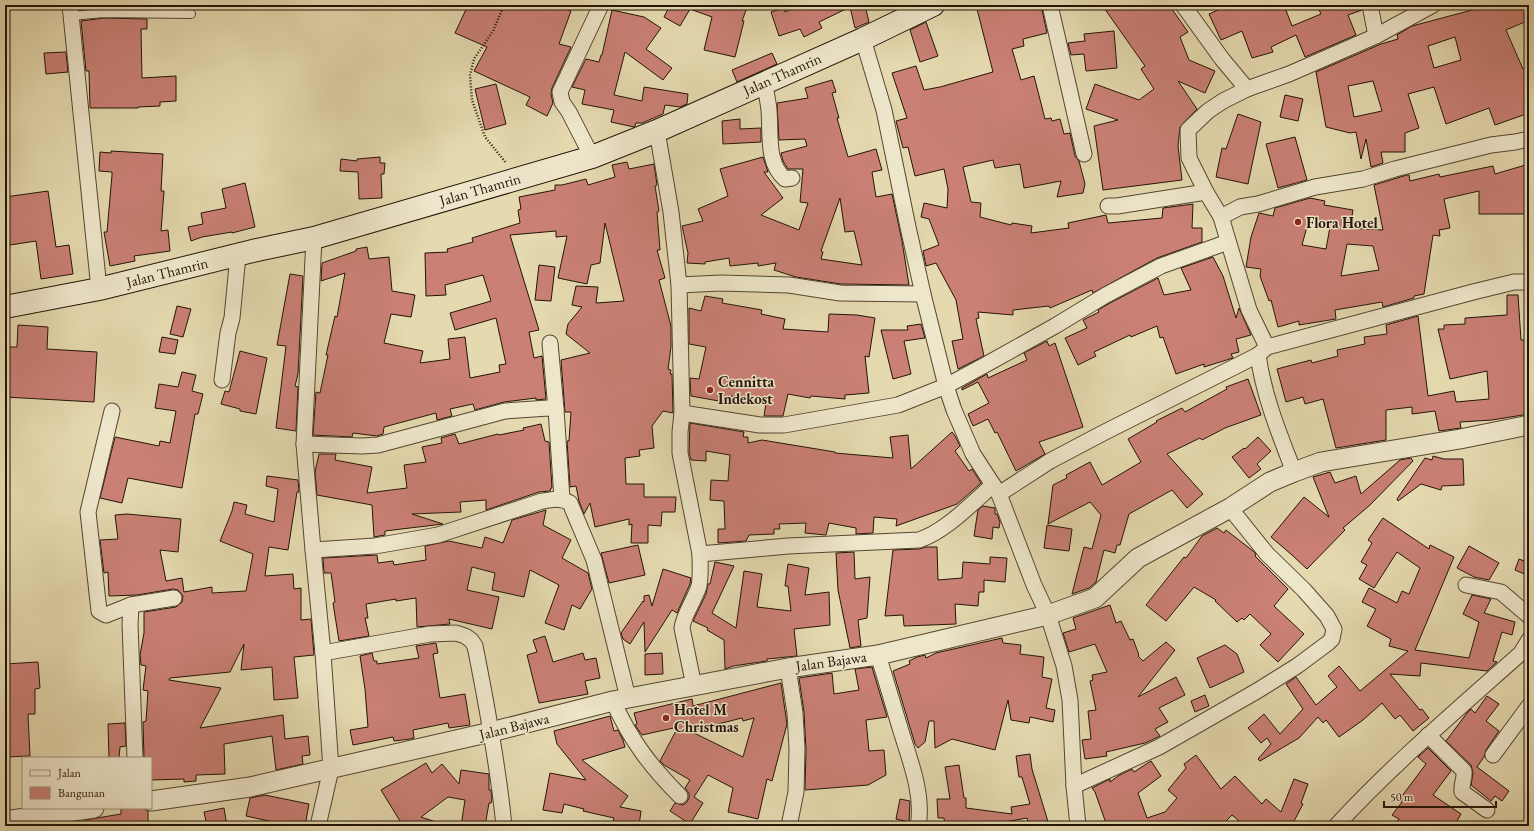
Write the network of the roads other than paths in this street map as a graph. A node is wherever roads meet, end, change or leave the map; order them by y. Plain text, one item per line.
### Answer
1 (601, 5) edge
2 (933, 5) edge
3 (1050, 5) edge
4 (1183, 5) edge
5 (1370, 5) edge
6 (1433, 5) edge
7 (71, 11) edge
8 (191, 14) dead end
9 (1376, 36) junction
10 (863, 39) junction
11 (764, 82) junction
12 (1247, 89) junction
13 (657, 130) junction
14 (1529, 139) edge
15 (1084, 154) dead end
16 (592, 156) junction
17 (792, 178) dead end
18 (1206, 192) junction
19 (1108, 206) dead end
20 (1221, 217) junction
21 (314, 238) junction
22 (1228, 242) junction
23 (238, 255) junction
24 (1529, 282) edge
25 (678, 285) junction
26 (99, 289) junction
27 (923, 294) junction
28 (5, 307) edge
29 (550, 344) dead end
30 (1263, 351) junction
31 (222, 380) dead end
32 (946, 386) junction
33 (556, 409) junction
34 (112, 411) dead end
35 (682, 413) junction
36 (1529, 425) edge
37 (304, 444) junction
38 (1294, 472) junction
39 (996, 489) junction
40 (562, 500) junction
41 (1230, 508) junction
42 (313, 550) junction
43 (700, 554) junction
44 (1466, 585) dead end
45 (174, 598) dead end
46 (131, 605) junction
47 (1048, 615) junction
48 (1529, 616) edge
49 (1529, 640) edge
50 (323, 653) junction
51 (878, 655) junction
52 (1525, 658) edge
53 (788, 668) junction
54 (694, 686) junction
55 (621, 699) junction
56 (1529, 706) edge
57 (492, 732) junction
58 (1428, 735) junction
59 (1493, 755) dead end
60 (135, 757) edge
61 (331, 769) junction
62 (1074, 786) junction
63 (680, 796) dead end
64 (152, 801) edge
65 (87, 809) edge
66 (1487, 810) dead end
67 (5, 821) edge
68 (318, 826) edge
69 (504, 826) edge
70 (789, 826) edge
71 (918, 826) edge
72 (1078, 826) edge
73 (1336, 826) edge

1 - 16 street
2 - 10 main road, Jalan Thamrin
3 - 15 street
4 - 12 street
5 - 9 street
6 - 9 street
7 - 8 lane
7 - 26 street
9 - 12 street
10 - 11 main road, Jalan Thamrin
10 - 27 street
11 - 13 main road, Jalan Thamrin
11 - 17 street
12 - 18 street
13 - 16 main road, Jalan Thamrin
13 - 25 street
14 - 20 street
16 - 21 main road, Jalan Thamrin
18 - 19 street
18 - 20 street
20 - 22 street
21 - 23 main road, Jalan Thamrin
21 - 37 street
22 - 30 street
22 - 32 street
23 - 26 main road, Jalan Thamrin
23 - 31 street
24 - 30 street
25 - 27 street
25 - 35 street
26 - 28 main road, Jalan Thamrin
27 - 32 street
29 - 33 street
30 - 38 street
30 - 39 street
32 - 35 street
32 - 39 street
33 - 37 street
33 - 40 street
34 - 46 street
35 - 43 street
36 - 38 street, Jalan Bajawa
37 - 42 street
38 - 41 street, Jalan Bajawa
39 - 43 street
39 - 47 street
40 - 42 street
40 - 55 street
41 - 47 street, Jalan Bajawa
41 - 62 street
42 - 50 street
43 - 54 street
44 - 48 street
45 - 46 street
46 - 60 street
47 - 51 street, Jalan Bajawa
47 - 62 street
49 - 52 street
50 - 57 street
50 - 61 street
51 - 53 street, Jalan Bajawa
51 - 71 street
52 - 58 street
53 - 54 street, Jalan Bajawa
53 - 70 street
54 - 55 street, Jalan Bajawa
55 - 57 street, Jalan Bajawa
55 - 63 street
56 - 59 street
57 - 61 street, Jalan Bajawa
57 - 69 street
58 - 66 street
58 - 73 street
61 - 64 street, Jalan Bajawa
61 - 68 street
62 - 72 street
65 - 67 street

